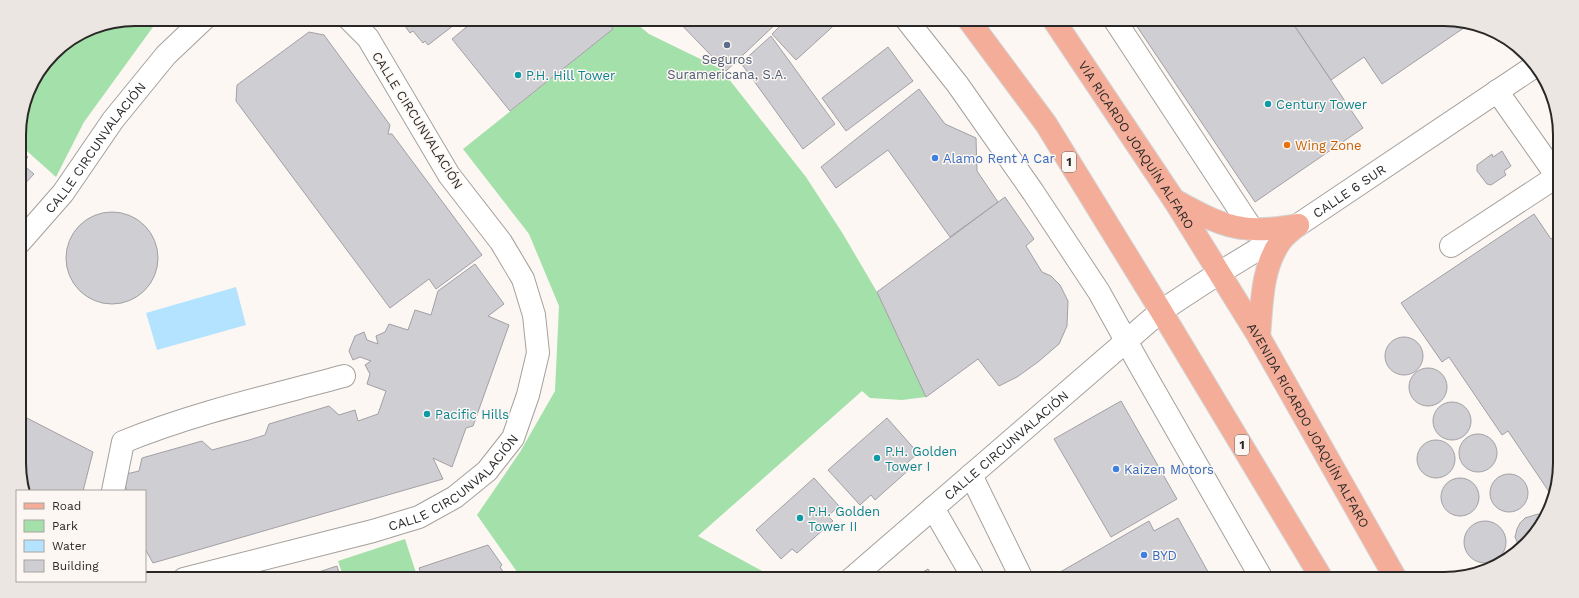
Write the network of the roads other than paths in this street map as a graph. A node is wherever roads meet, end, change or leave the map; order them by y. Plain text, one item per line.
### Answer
1 (197, 26) edge
2 (357, 26) edge
3 (912, 26) edge
4 (973, 26) edge
5 (1058, 26) edge
6 (1119, 26) edge
7 (1530, 69) edge
8 (1497, 91) junction
9 (1553, 170) edge
10 (1553, 180) edge
11 (1174, 200) junction
12 (1298, 225) junction
13 (1252, 229) junction
14 (26, 235) edge
15 (1451, 246) dead end
16 (1219, 273) junction
17 (1161, 312) junction
18 (1259, 337) junction
19 (1127, 341) junction
20 (344, 376) dead end
21 (971, 475) junction
22 (113, 490) edge
23 (933, 508) junction
24 (212, 572) edge
25 (859, 572) edge
26 (970, 572) edge
27 (1019, 572) edge
28 (1258, 572) edge
29 (1318, 572) edge
30 (1392, 572) edge

1 - 14 street, CALLE CIRCUNVALACIÓN
2 - 24 street, CALLE CIRCUNVALACIÓN
3 - 19 street
4 - 17 main road, 1
5 - 11 main road, VÍA RICARDO JOAQUÍN ALFARO
6 - 13 street
7 - 8 street, CALLE 6 SUR
8 - 9 street
8 - 12 street, CALLE 6 SUR
10 - 15 street
11 - 13 main road
11 - 16 main road, VÍA RICARDO JOAQUÍN ALFARO
12 - 13 main road
12 - 16 street, CALLE 6 SUR
12 - 18 main road
16 - 17 street, CALLE 6 SUR
16 - 18 main road, AVENIDA RICARDO JOAQUÍN ALFARO
17 - 19 street, CALLE CIRCUNVALACIÓN
17 - 29 main road, 1
18 - 30 main road, AVENIDA RICARDO JOAQUÍN ALFARO
19 - 21 street, CALLE CIRCUNVALACIÓN
19 - 28 street
20 - 22 street
21 - 23 street, CALLE CIRCUNVALACIÓN
21 - 27 street
23 - 25 street, CALLE CIRCUNVALACIÓN
23 - 26 street

